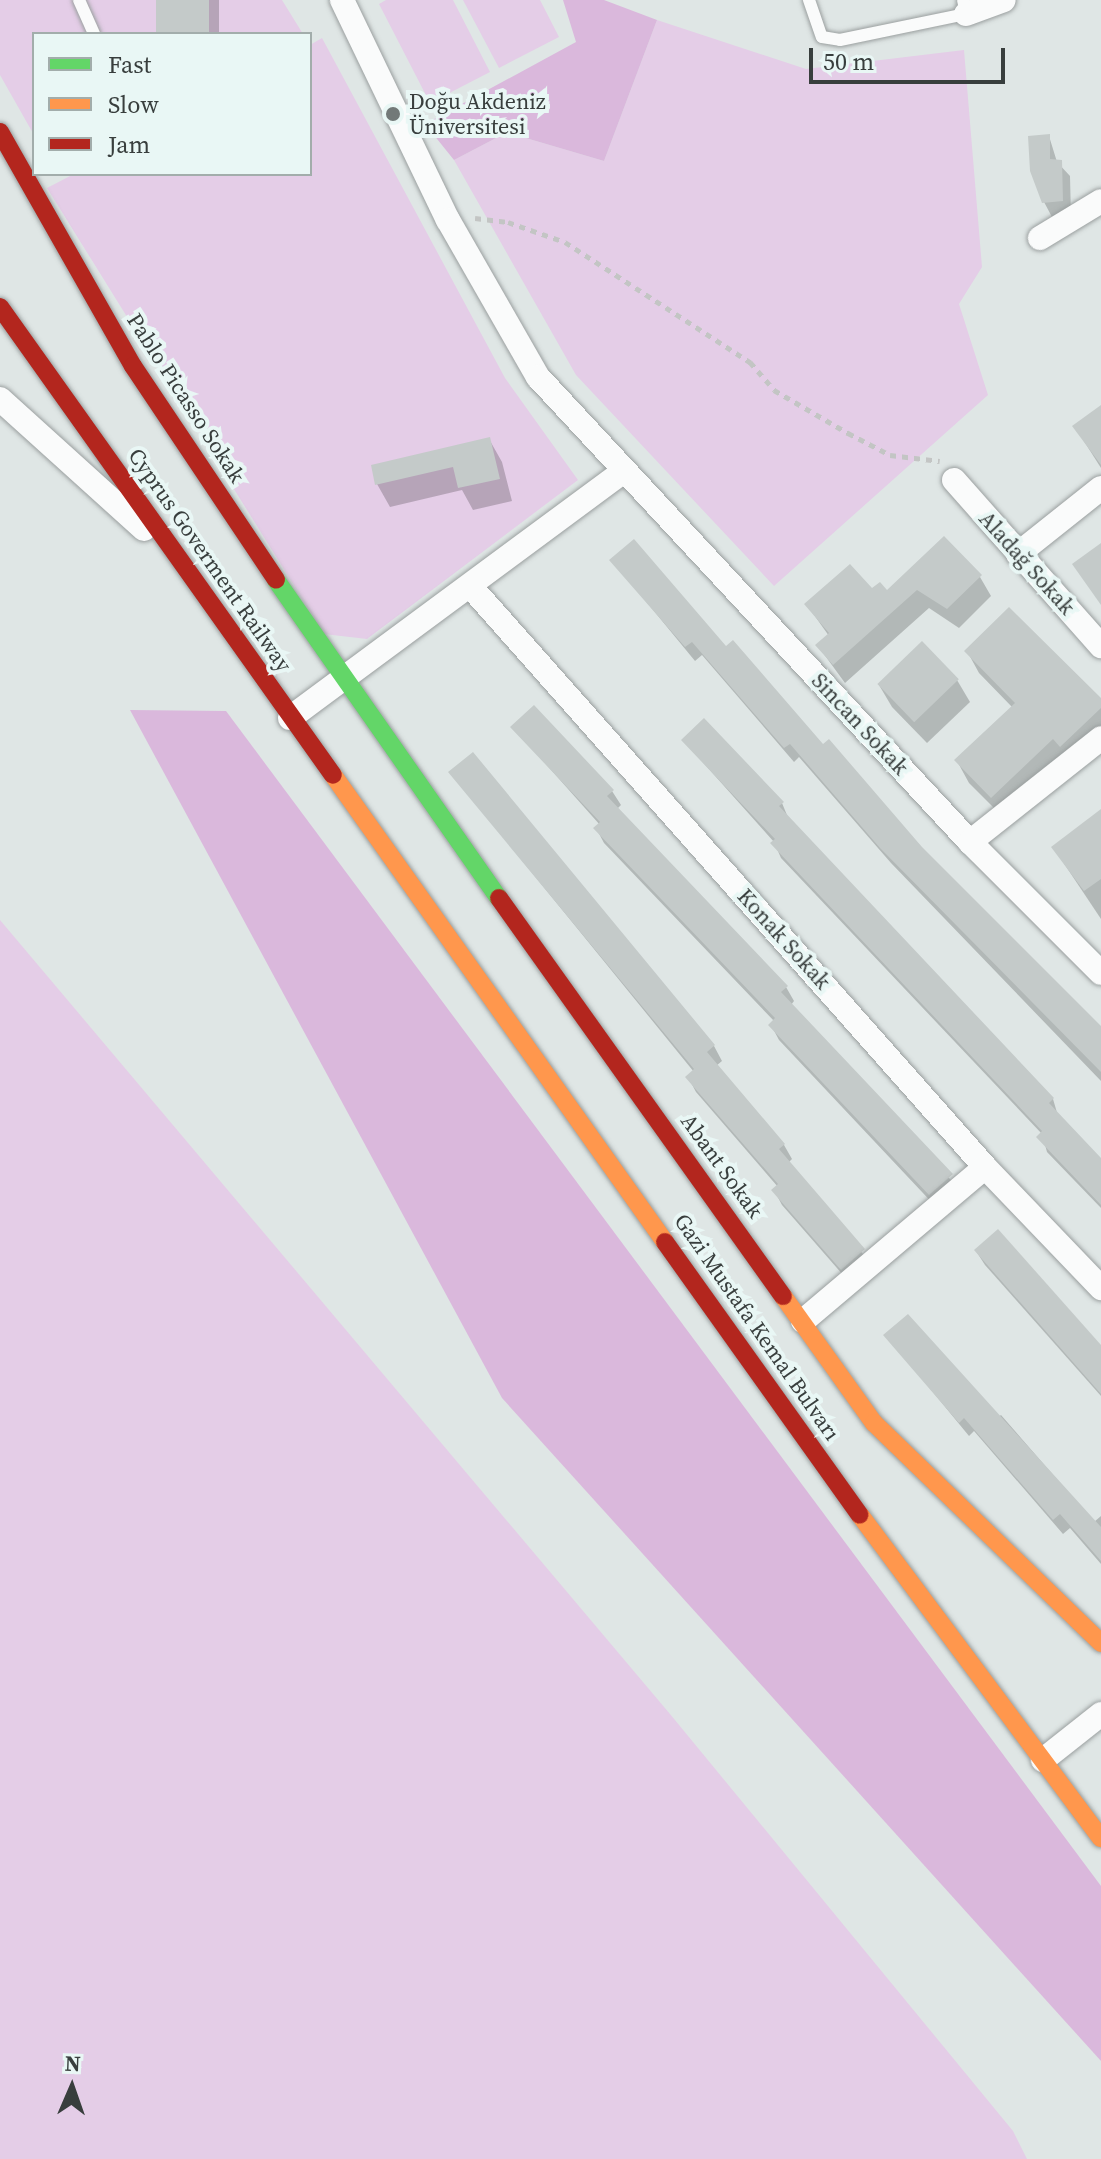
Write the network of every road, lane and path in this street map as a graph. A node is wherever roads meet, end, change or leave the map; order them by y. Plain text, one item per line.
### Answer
1 (79, 0) edge
2 (342, 0) edge
3 (809, 0) edge
4 (1004, 0) edge
5 (965, 7) edge
6 (93, 32) edge
7 (0, 132) edge
8 (1101, 201) edge
9 (448, 220) junction
10 (1040, 238) dead end
11 (0, 307) edge
12 (0, 399) edge
13 (622, 472) junction
14 (954, 480) joint
15 (1101, 488) edge
16 (1018, 554) junction
17 (190, 570) junction
18 (471, 587) junction
19 (1101, 646) edge
20 (344, 682) junction
21 (290, 718) junction
22 (1101, 738) edge
23 (377, 842) joint
24 (970, 842) junction
25 (1101, 973) edge
26 (985, 1167) junction
27 (1101, 1288) edge
28 (803, 1321) junction
29 (1101, 1643) edge
30 (1101, 1714) edge
31 (1043, 1760) junction
32 (1101, 1838) edge

1 - 6 lane
2 - 9 street, Sincan Sokak
3 - 5 lane
4 - 5 street
7 - 20 main road, Pablo Picasso Sokak
8 - 10 street
9 - 13 street, Sincan Sokak
9 - 14 path
11 - 17 main road, Cyprus Goverment Railway
12 - 17 street
13 - 18 street
13 - 24 street, Sincan Sokak
14 - 16 street, Aladağ Sokak
15 - 16 street
16 - 19 street, Aladağ Sokak
17 - 21 main road, Cyprus Goverment Railway
18 - 20 street
18 - 26 street, Konak Sokak
20 - 21 street
20 - 28 main road, Abant Sokak
21 - 23 main road, Cyprus Goverment Railway
22 - 24 street
23 - 31 main road, Gazi Mustafa Kemal Bulvarı
24 - 25 street, Sincan Sokak
26 - 27 street, Konak Sokak
26 - 28 street
28 - 29 main road, Abant Sokak
30 - 31 street
31 - 32 main road, Gazi Mustafa Kemal Bulvarı

